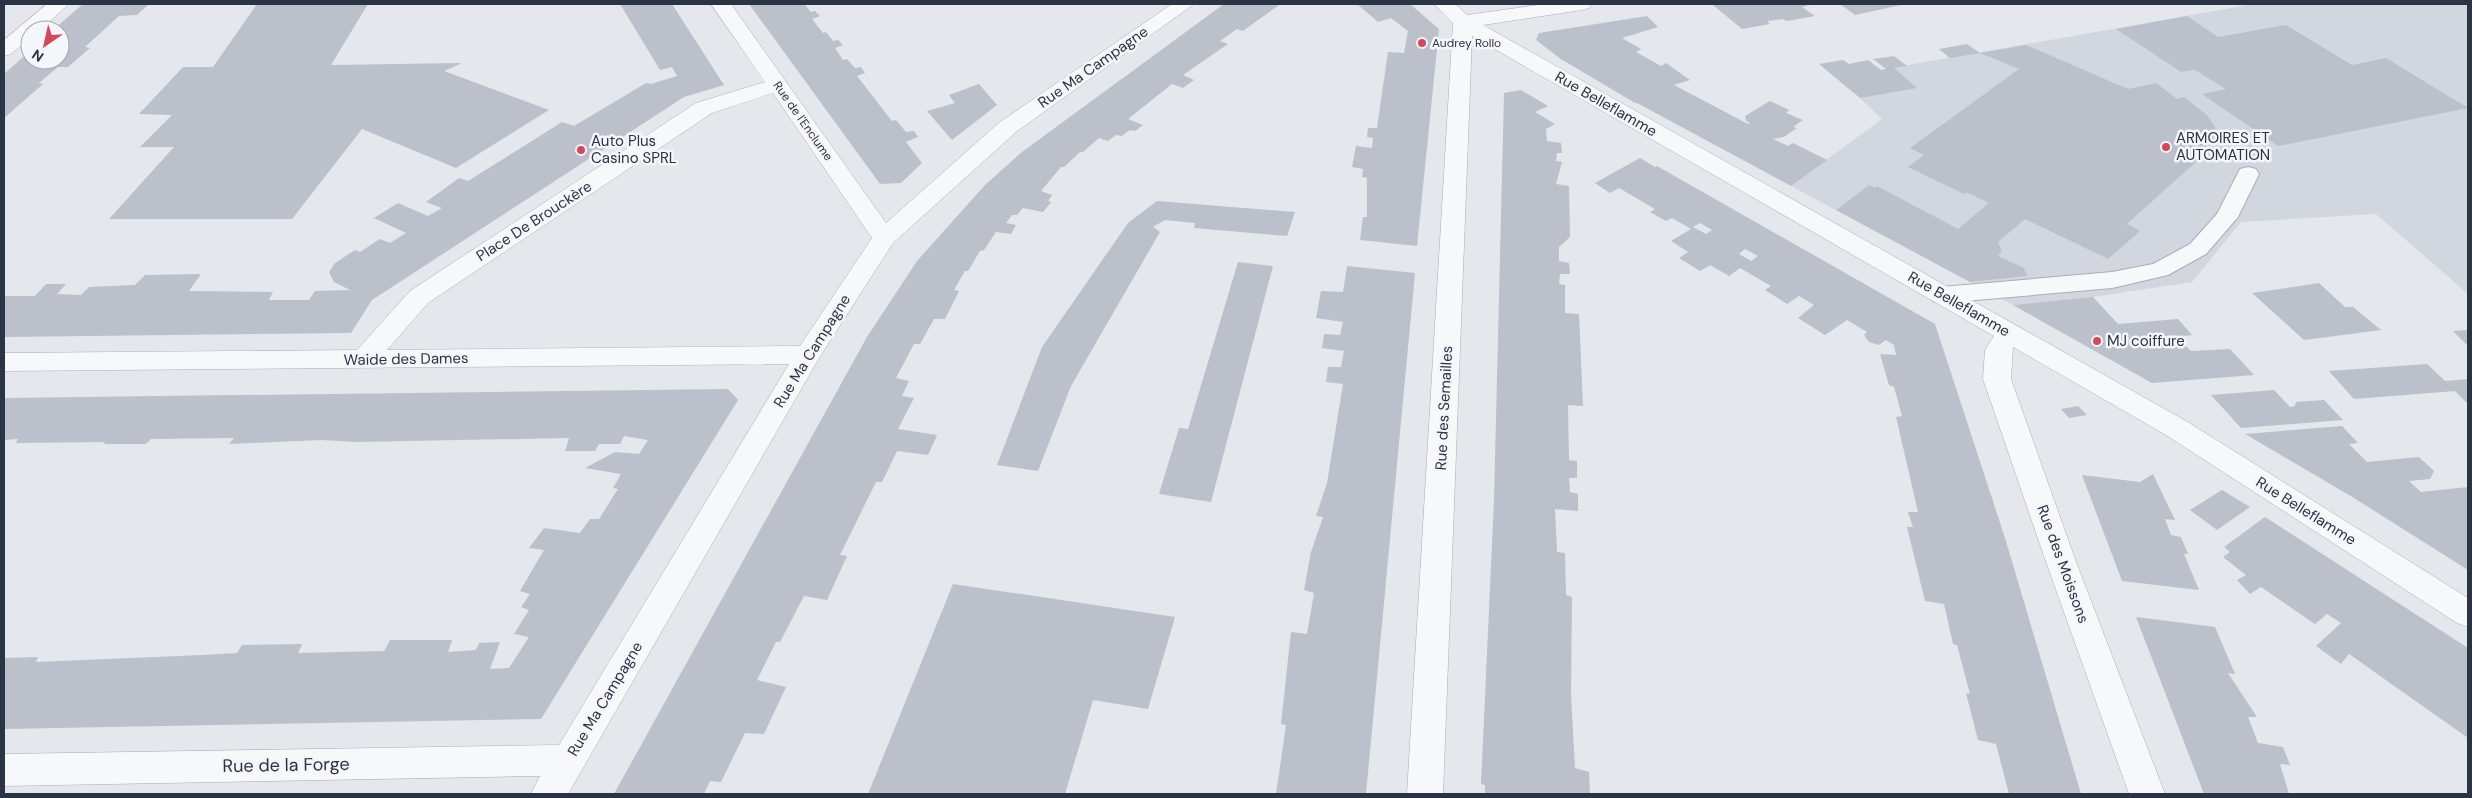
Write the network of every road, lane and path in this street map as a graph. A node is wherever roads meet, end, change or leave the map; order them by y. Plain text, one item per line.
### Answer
1 (59, 4) edge
2 (721, 4) edge
3 (1184, 4) edge
4 (1582, 4) edge
5 (1453, 13) edge
6 (4, 50) edge
7 (778, 85) junction
8 (2248, 174) dead end
9 (884, 238) junction
10 (1942, 295) junction
11 (2009, 332) junction
12 (808, 355) junction
13 (364, 359) junction
14 (4, 362) edge
15 (2468, 614) edge
16 (569, 760) junction
17 (4, 770) edge
18 (549, 794) edge
19 (1425, 794) edge
20 (2147, 794) edge

1 - 6 street
2 - 7 street, Rue de l'Enclume
3 - 9 street, Rue Ma Campagne
4 - 5 street
5 - 10 street, Rue Belleflamme
5 - 19 street, Rue des Semailles
7 - 9 street, Rue de l'Enclume
7 - 13 street, Place De Brouckère
8 - 10 lane
9 - 12 street, Rue Ma Campagne
10 - 11 street, Rue Belleflamme
11 - 15 street, Rue Belleflamme
11 - 20 street, Rue des Moissons
12 - 13 street, Waide des Dames
12 - 16 street, Rue Ma Campagne
13 - 14 street, Waide des Dames
16 - 17 street, Rue de la Forge
16 - 18 street, Rue Ma Campagne

